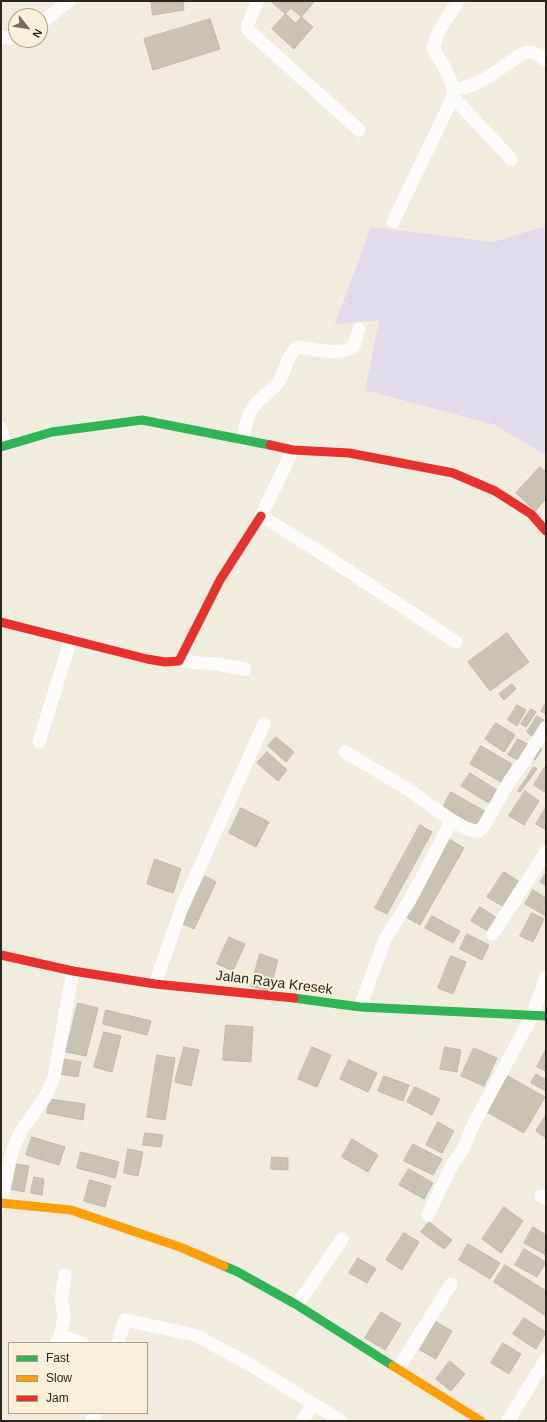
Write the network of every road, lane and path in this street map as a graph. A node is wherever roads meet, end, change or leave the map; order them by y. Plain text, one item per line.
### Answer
1 (69, 1) edge
2 (258, 1) edge
3 (458, 1) edge
4 (48, 18) edge
5 (546, 60) edge
6 (454, 93) junction
7 (359, 130) dead end
8 (511, 159) dead end
9 (393, 222) dead end
10 (359, 329) dead end
11 (3, 440) edge
12 (243, 440) junction
13 (293, 450) junction
14 (261, 516) junction
15 (546, 531) edge
16 (1, 622) edge
17 (72, 639) junction
18 (456, 642) dead end
19 (179, 661) junction
20 (245, 668) dead end
21 (264, 724) dead end
22 (546, 727) edge
23 (39, 742) dead end
24 (345, 752) dead end
25 (452, 820) junction
26 (546, 852) edge
27 (493, 934) dead end
28 (1, 955) edge
29 (73, 970) junction
30 (546, 977) edge
31 (154, 984) junction
32 (360, 1007) junction
33 (532, 1016) junction
34 (546, 1016) edge
35 (1, 1203) edge
36 (428, 1215) dead end
37 (342, 1238) dead end
38 (65, 1275) dead end
39 (451, 1284) dead end
40 (297, 1305) junction
41 (58, 1340) edge
42 (74, 1342) edge
43 (118, 1342) edge
44 (546, 1359) edge
45 (398, 1369) junction
46 (313, 1404) junction
47 (302, 1421) edge
48 (341, 1421) edge
49 (481, 1421) edge
50 (508, 1421) edge

1 - 4 street
2 - 7 street
3 - 6 street
5 - 6 street
6 - 8 street
6 - 9 street
10 - 12 street
11 - 12 street
12 - 13 street
13 - 14 street
13 - 15 street
14 - 18 street
14 - 19 street
16 - 17 street
17 - 19 street
17 - 23 street
19 - 20 street
21 - 31 street
22 - 25 street
24 - 25 street
25 - 32 street
26 - 27 street
28 - 29 street, Jalan Raya Kresek
29 - 31 street, Jalan Raya Kresek
29 - 35 street
30 - 33 street
31 - 32 street, Jalan Raya Kresek
32 - 33 street, Jalan Raya Kresek
33 - 34 street, Jalan Raya Kresek
33 - 36 street
35 - 40 street
37 - 40 street
38 - 41 street
39 - 45 street
40 - 45 street
41 - 42 street
43 - 46 street
44 - 50 street
45 - 49 street
46 - 47 street
46 - 48 street

